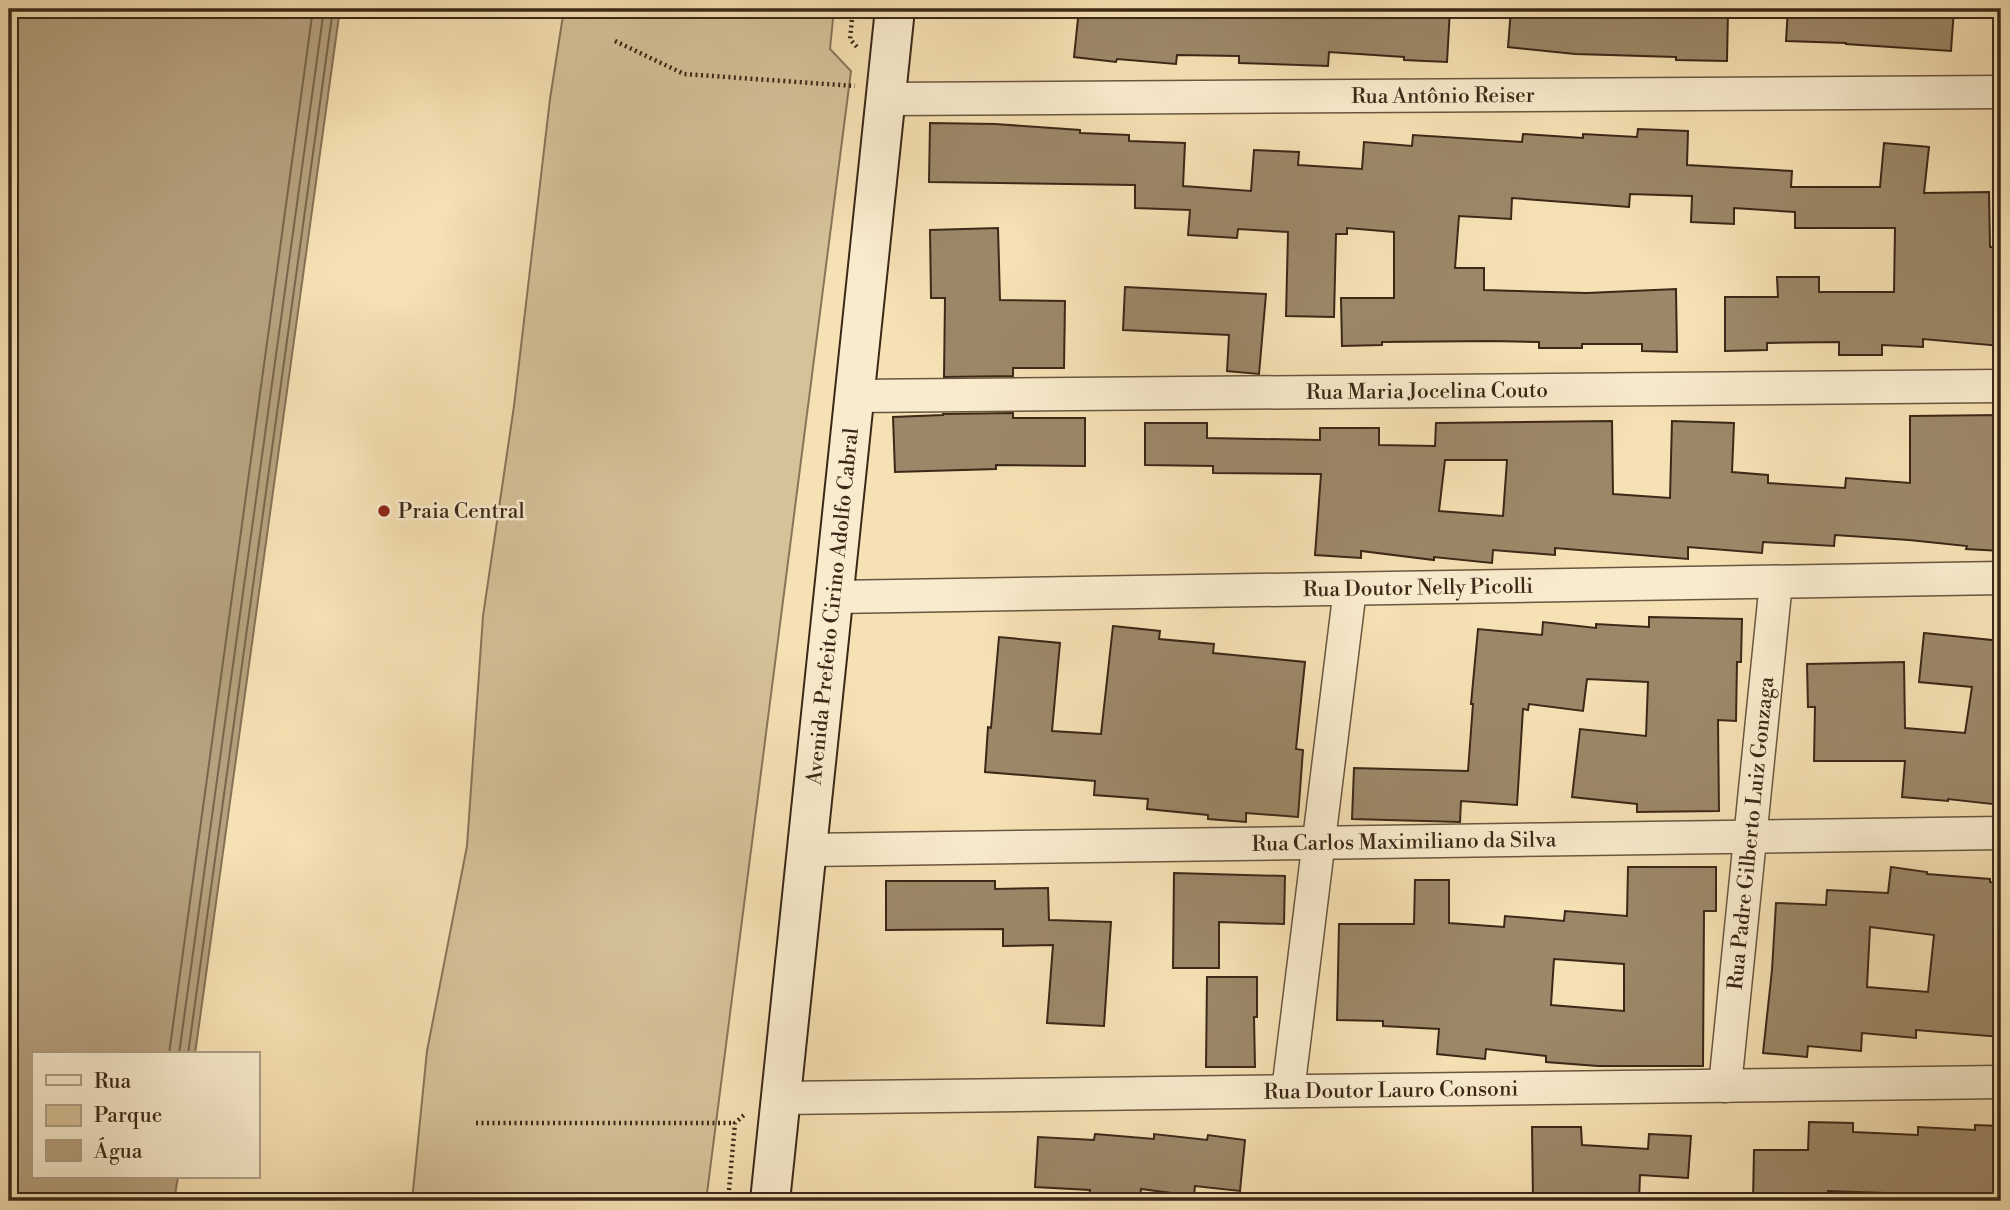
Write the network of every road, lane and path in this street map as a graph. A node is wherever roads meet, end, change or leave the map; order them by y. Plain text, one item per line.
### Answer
1 (895, 9) edge
2 (615, 41) dead end
3 (2001, 92) edge
4 (870, 93) junction
5 (2001, 386) edge
6 (855, 396) junction
7 (2001, 578) edge
8 (1776, 582) junction
9 (1350, 589) junction
10 (834, 597) junction
11 (2001, 833) edge
12 (1750, 837) junction
13 (1319, 843) junction
14 (807, 850) junction
15 (2001, 1082) edge
16 (1725, 1086) junction
17 (1288, 1091) junction
18 (780, 1098) junction
19 (735, 1123) dead end
20 (476, 1124) dead end
21 (769, 1201) edge

1 - 4 main road, Avenida Prefeito Cirino Adolfo Cabral
2 - 4 path
3 - 4 street, Rua Antônio Reiser
4 - 6 main road, Avenida Prefeito Cirino Adolfo Cabral
5 - 6 street, Rua Maria Jocelina Couto
6 - 10 main road, Avenida Prefeito Cirino Adolfo Cabral
7 - 8 street, Rua Doutor Nelly Picolli
8 - 9 street, Rua Doutor Nelly Picolli
8 - 12 street, Rua Padre Gilberto Luiz Gonzaga
9 - 10 street, Rua Doutor Nelly Picolli
9 - 13 street
10 - 14 main road, Avenida Prefeito Cirino Adolfo Cabral
11 - 12 street, Rua Carlos Maximiliano da Silva
12 - 13 street, Rua Carlos Maximiliano da Silva
12 - 16 street, Rua Padre Gilberto Luiz Gonzaga
13 - 14 street, Rua Carlos Maximiliano da Silva
13 - 17 street
14 - 18 main road, Avenida Prefeito Cirino Adolfo Cabral
15 - 16 street, Rua Doutor Lauro Consoni
16 - 17 street, Rua Doutor Lauro Consoni
17 - 18 street, Rua Doutor Lauro Consoni
18 - 21 main road, Avenida Prefeito Cirino Adolfo Cabral
19 - 20 path

